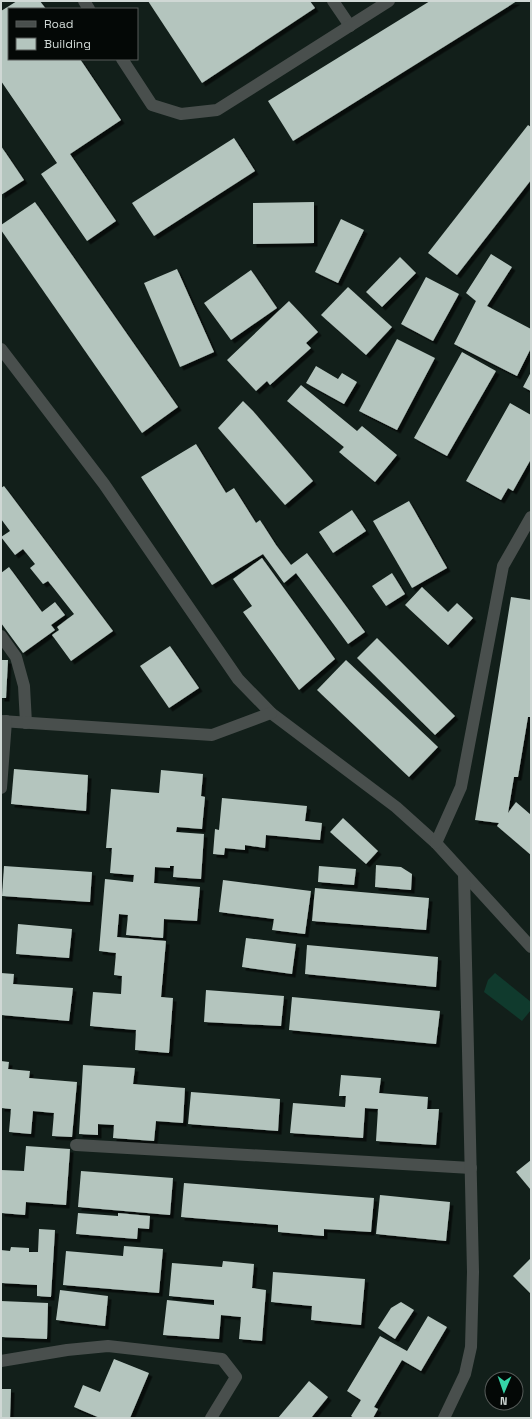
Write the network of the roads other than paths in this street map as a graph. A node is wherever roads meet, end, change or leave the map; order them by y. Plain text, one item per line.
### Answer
1 (333, 1) edge
2 (389, 1) edge
3 (350, 26) junction
4 (123, 60) edge
5 (1, 349) edge
6 (531, 517) edge
7 (1, 636) edge
8 (270, 713) junction
9 (3, 721) edge
10 (26, 723) junction
11 (1, 788) edge
12 (436, 843) junction
13 (464, 874) junction
14 (531, 947) edge
15 (76, 1145) dead end
16 (471, 1168) junction
17 (1, 1361) edge
18 (211, 1418) edge
19 (444, 1418) edge

1 - 3 street
2 - 3 street
3 - 4 street
5 - 8 street
6 - 12 street
7 - 10 street
8 - 10 street
8 - 12 street
9 - 10 street
9 - 11 street
12 - 13 street
13 - 14 street
13 - 16 street
15 - 16 street
16 - 19 street
17 - 18 street

